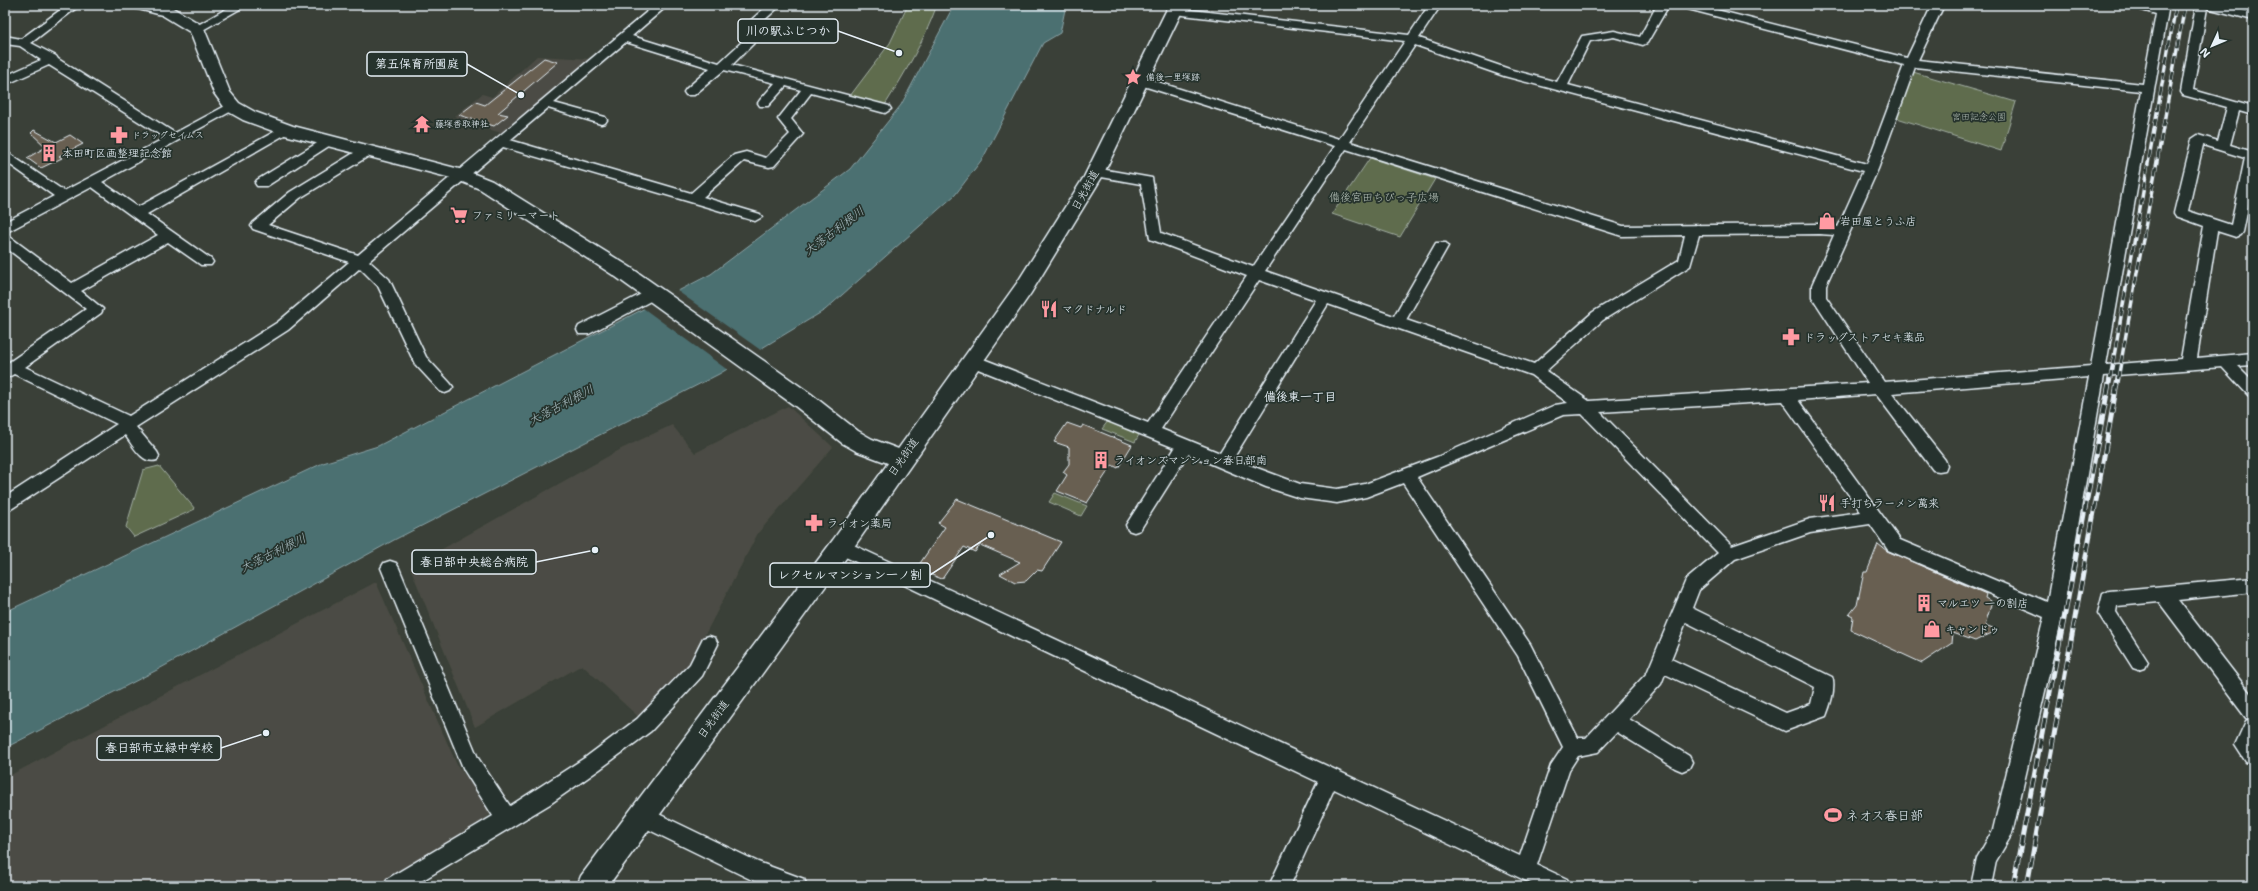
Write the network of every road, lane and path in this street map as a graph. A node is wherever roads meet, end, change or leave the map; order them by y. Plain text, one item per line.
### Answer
1 (74, 5) edge
2 (140, 5) edge
3 (241, 5) edge
4 (662, 5) edge
5 (775, 5) edge
6 (1435, 5) edge
7 (1663, 5) edge
8 (1684, 5) edge
9 (1938, 5) edge
10 (2136, 5) edge
11 (2202, 5) edge
12 (2210, 5) edge
13 (1698, 7) edge
14 (1175, 8) edge
15 (2162, 9) edge
16 (2253, 17) edge
17 (198, 29) junction
18 (625, 38) junction
19 (1412, 39) junction
20 (5, 40) edge
21 (23, 43) junction
22 (52, 59) junction
23 (1911, 63) junction
24 (722, 67) junction
25 (5, 81) edge
26 (1141, 81) junction
27 (783, 82) junction
28 (1561, 87) junction
29 (2148, 88) junction
30 (808, 89) junction
31 (690, 92) dead end
32 (764, 103) dead end
33 (546, 104) junction
34 (2234, 105) junction
35 (233, 107) junction
36 (885, 109) dead end
37 (2253, 111) edge
38 (601, 120) dead end
39 (287, 130) junction
40 (175, 138) junction
41 (327, 141) junction
42 (501, 142) junction
43 (1341, 145) junction
44 (2223, 146) junction
45 (367, 151) junction
46 (5, 155) edge
47 (1870, 169) junction
48 (1095, 172) junction
49 (461, 175) junction
50 (92, 182) junction
51 (262, 183) dead end
52 (64, 196) junction
53 (693, 198) junction
54 (138, 214) junction
55 (755, 217) dead end
56 (2211, 224) junction
57 (5, 228) edge
58 (1693, 230) junction
59 (1843, 232) junction
60 (167, 236) junction
61 (5, 240) edge
62 (1441, 246) dead end
63 (361, 261) junction
64 (206, 262) dead end
65 (1257, 274) junction
66 (71, 290) junction
67 (653, 293) junction
68 (1325, 298) junction
69 (1398, 322) junction
70 (584, 330) dead end
71 (2253, 359) edge
72 (973, 361) junction
73 (2225, 361) junction
74 (2188, 365) junction
75 (10, 371) edge
76 (1536, 371) junction
77 (2097, 371) junction
78 (445, 387) dead end
79 (1879, 387) junction
80 (2253, 391) edge
81 (1786, 395) junction
82 (1584, 406) junction
83 (128, 424) junction
84 (1151, 431) junction
85 (1185, 446) junction
86 (151, 456) dead end
87 (901, 459) junction
88 (1223, 462) junction
89 (1939, 465) dead end
90 (1406, 474) junction
91 (5, 506) edge
92 (1873, 517) junction
93 (1134, 526) dead end
94 (841, 547) junction
95 (1729, 554) junction
96 (390, 568) dead end
97 (2253, 585) edge
98 (2163, 594) junction
99 (1681, 611) junction
100 (2054, 613) junction
101 (709, 644) dead end
102 (2139, 662) dead end
103 (1660, 663) junction
104 (2253, 712) edge
105 (1614, 720) junction
106 (2253, 727) edge
107 (1573, 748) junction
108 (2253, 756) edge
109 (1682, 762) dead end
110 (1330, 777) junction
111 (642, 816) junction
112 (507, 818) junction
113 (1525, 870) junction
114 (394, 886) edge
115 (591, 886) edge
116 (797, 886) edge
117 (1279, 886) edge
118 (1560, 886) edge
119 (1981, 886) edge

1 - 21 street
2 - 17 main road
3 - 17 street
4 - 18 street
5 - 24 street
6 - 19 street
7 - 28 street
8 - 13 street
9 - 23 street
10 - 15 street
11 - 34 street
12 - 16 street
13 - 23 street
14 - 19 street
14 - 26 main road, 日光街道
15 - 29 street
17 - 35 main road
18 - 24 street
18 - 33 street
19 - 28 street
19 - 43 street
20 - 21 street
21 - 22 street
22 - 25 street
22 - 40 street
23 - 29 street
23 - 47 street
24 - 27 street
24 - 31 street
26 - 43 street
26 - 48 main road, 日光街道
27 - 30 street
27 - 32 street
28 - 47 street
29 - 77 street
30 - 36 street
30 - 53 street
33 - 38 street
33 - 42 street
34 - 37 street
34 - 44 street
35 - 39 main road
35 - 40 street
39 - 41 main road
39 - 54 street
40 - 50 street
41 - 45 main road
41 - 51 street
42 - 49 street
42 - 53 street
43 - 58 street
43 - 65 street
44 - 56 street
44 - 56 street
45 - 49 main road
45 - 63 street
46 - 52 street
47 - 59 street
48 - 65 street
48 - 72 main road, 日光街道
49 - 63 street
49 - 67 main road
50 - 52 street
50 - 54 street
52 - 57 street
53 - 55 street
54 - 60 street
56 - 74 street
58 - 59 street
58 - 76 street
59 - 79 street
60 - 64 street
60 - 66 street
61 - 66 street
62 - 69 street
63 - 78 street
63 - 83 street
65 - 68 street
65 - 84 street
66 - 75 street
67 - 70 street
67 - 87 main road
68 - 69 street
68 - 88 street
69 - 76 street
71 - 73 street
72 - 84 street
72 - 87 main road, 日光街道
73 - 74 street
73 - 80 street
74 - 77 street
75 - 83 street
76 - 82 street
77 - 79 street
77 - 100 street
79 - 81 street
79 - 89 street
81 - 82 street
81 - 92 street
82 - 90 street
82 - 95 street
83 - 86 street
83 - 91 street
84 - 85 street
85 - 88 street
85 - 93 street
87 - 94 main road, 日光街道
88 - 90 street
90 - 107 street
92 - 95 street
92 - 100 street
94 - 110 street
94 - 111 main road, 日光街道
95 - 99 street
96 - 112 street
97 - 98 street
98 - 102 street
98 - 104 street
99 - 103 street
99 - 103 street
100 - 119 street
101 - 112 street
103 - 105 street
105 - 107 street
105 - 109 street
106 - 108 street
107 - 113 street
110 - 113 street
110 - 117 street
111 - 115 main road, 日光街道
111 - 116 street
112 - 114 street
113 - 118 street

